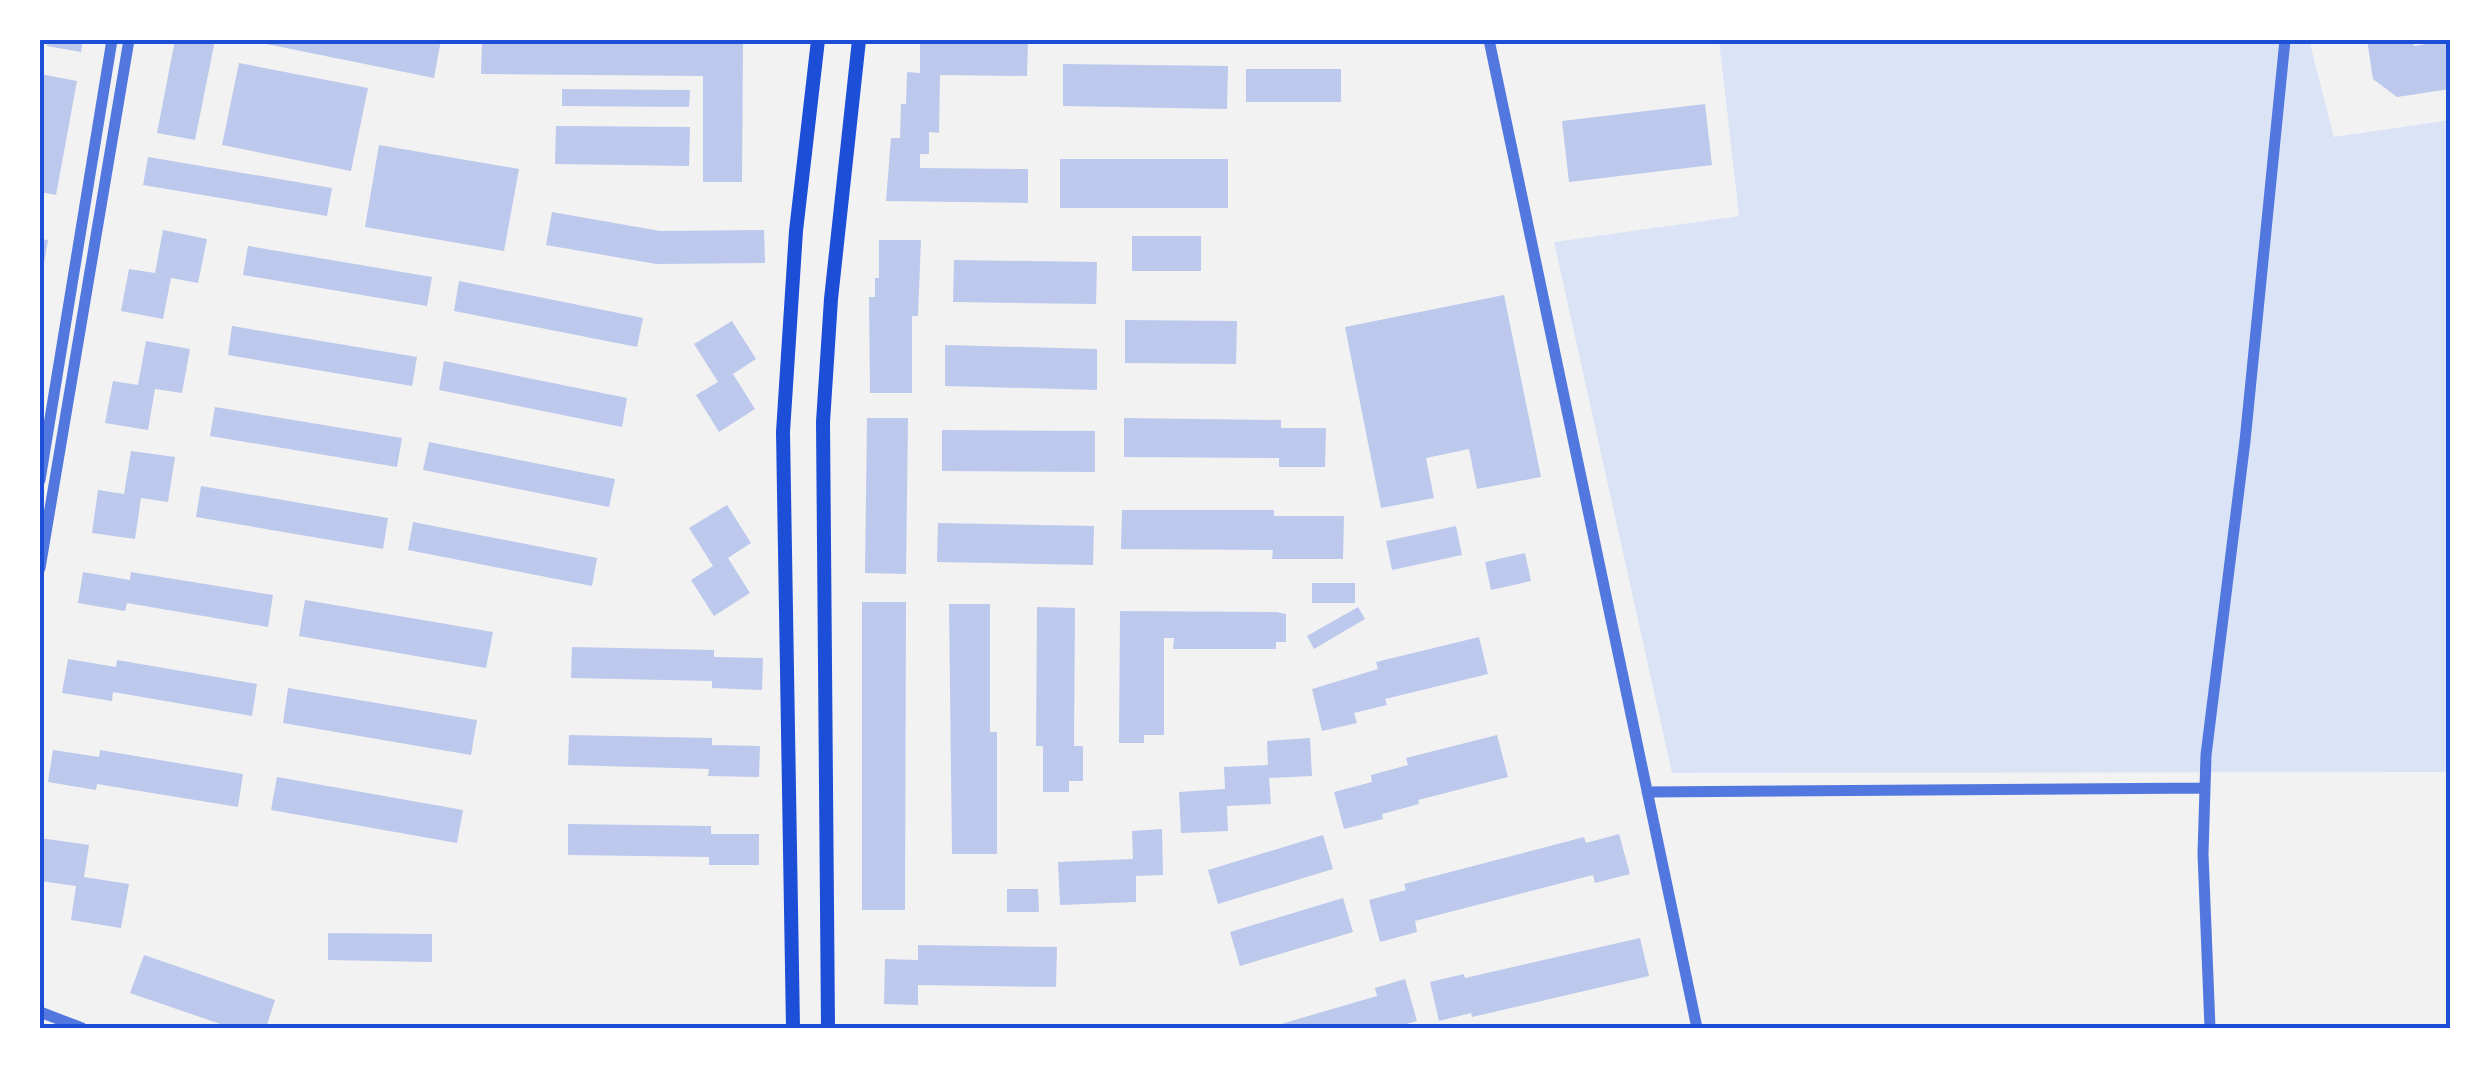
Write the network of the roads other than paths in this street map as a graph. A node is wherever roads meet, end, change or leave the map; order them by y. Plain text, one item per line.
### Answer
1 (112, 40) edge
2 (128, 40) edge
3 (818, 40) edge
4 (859, 40) edge
5 (1489, 40) edge
6 (2285, 40) edge
7 (40, 480) edge
8 (40, 568) edge
9 (2205, 788) junction
10 (1647, 792) junction
11 (40, 1012) edge
12 (82, 1028) edge
13 (792, 1028) edge
14 (828, 1028) edge
15 (1697, 1028) edge
16 (2210, 1028) edge

1 - 7 street
2 - 8 street
3 - 13 main road
4 - 14 main road
5 - 10 street
6 - 9 street
9 - 10 street
9 - 16 street
10 - 15 street
11 - 12 street

